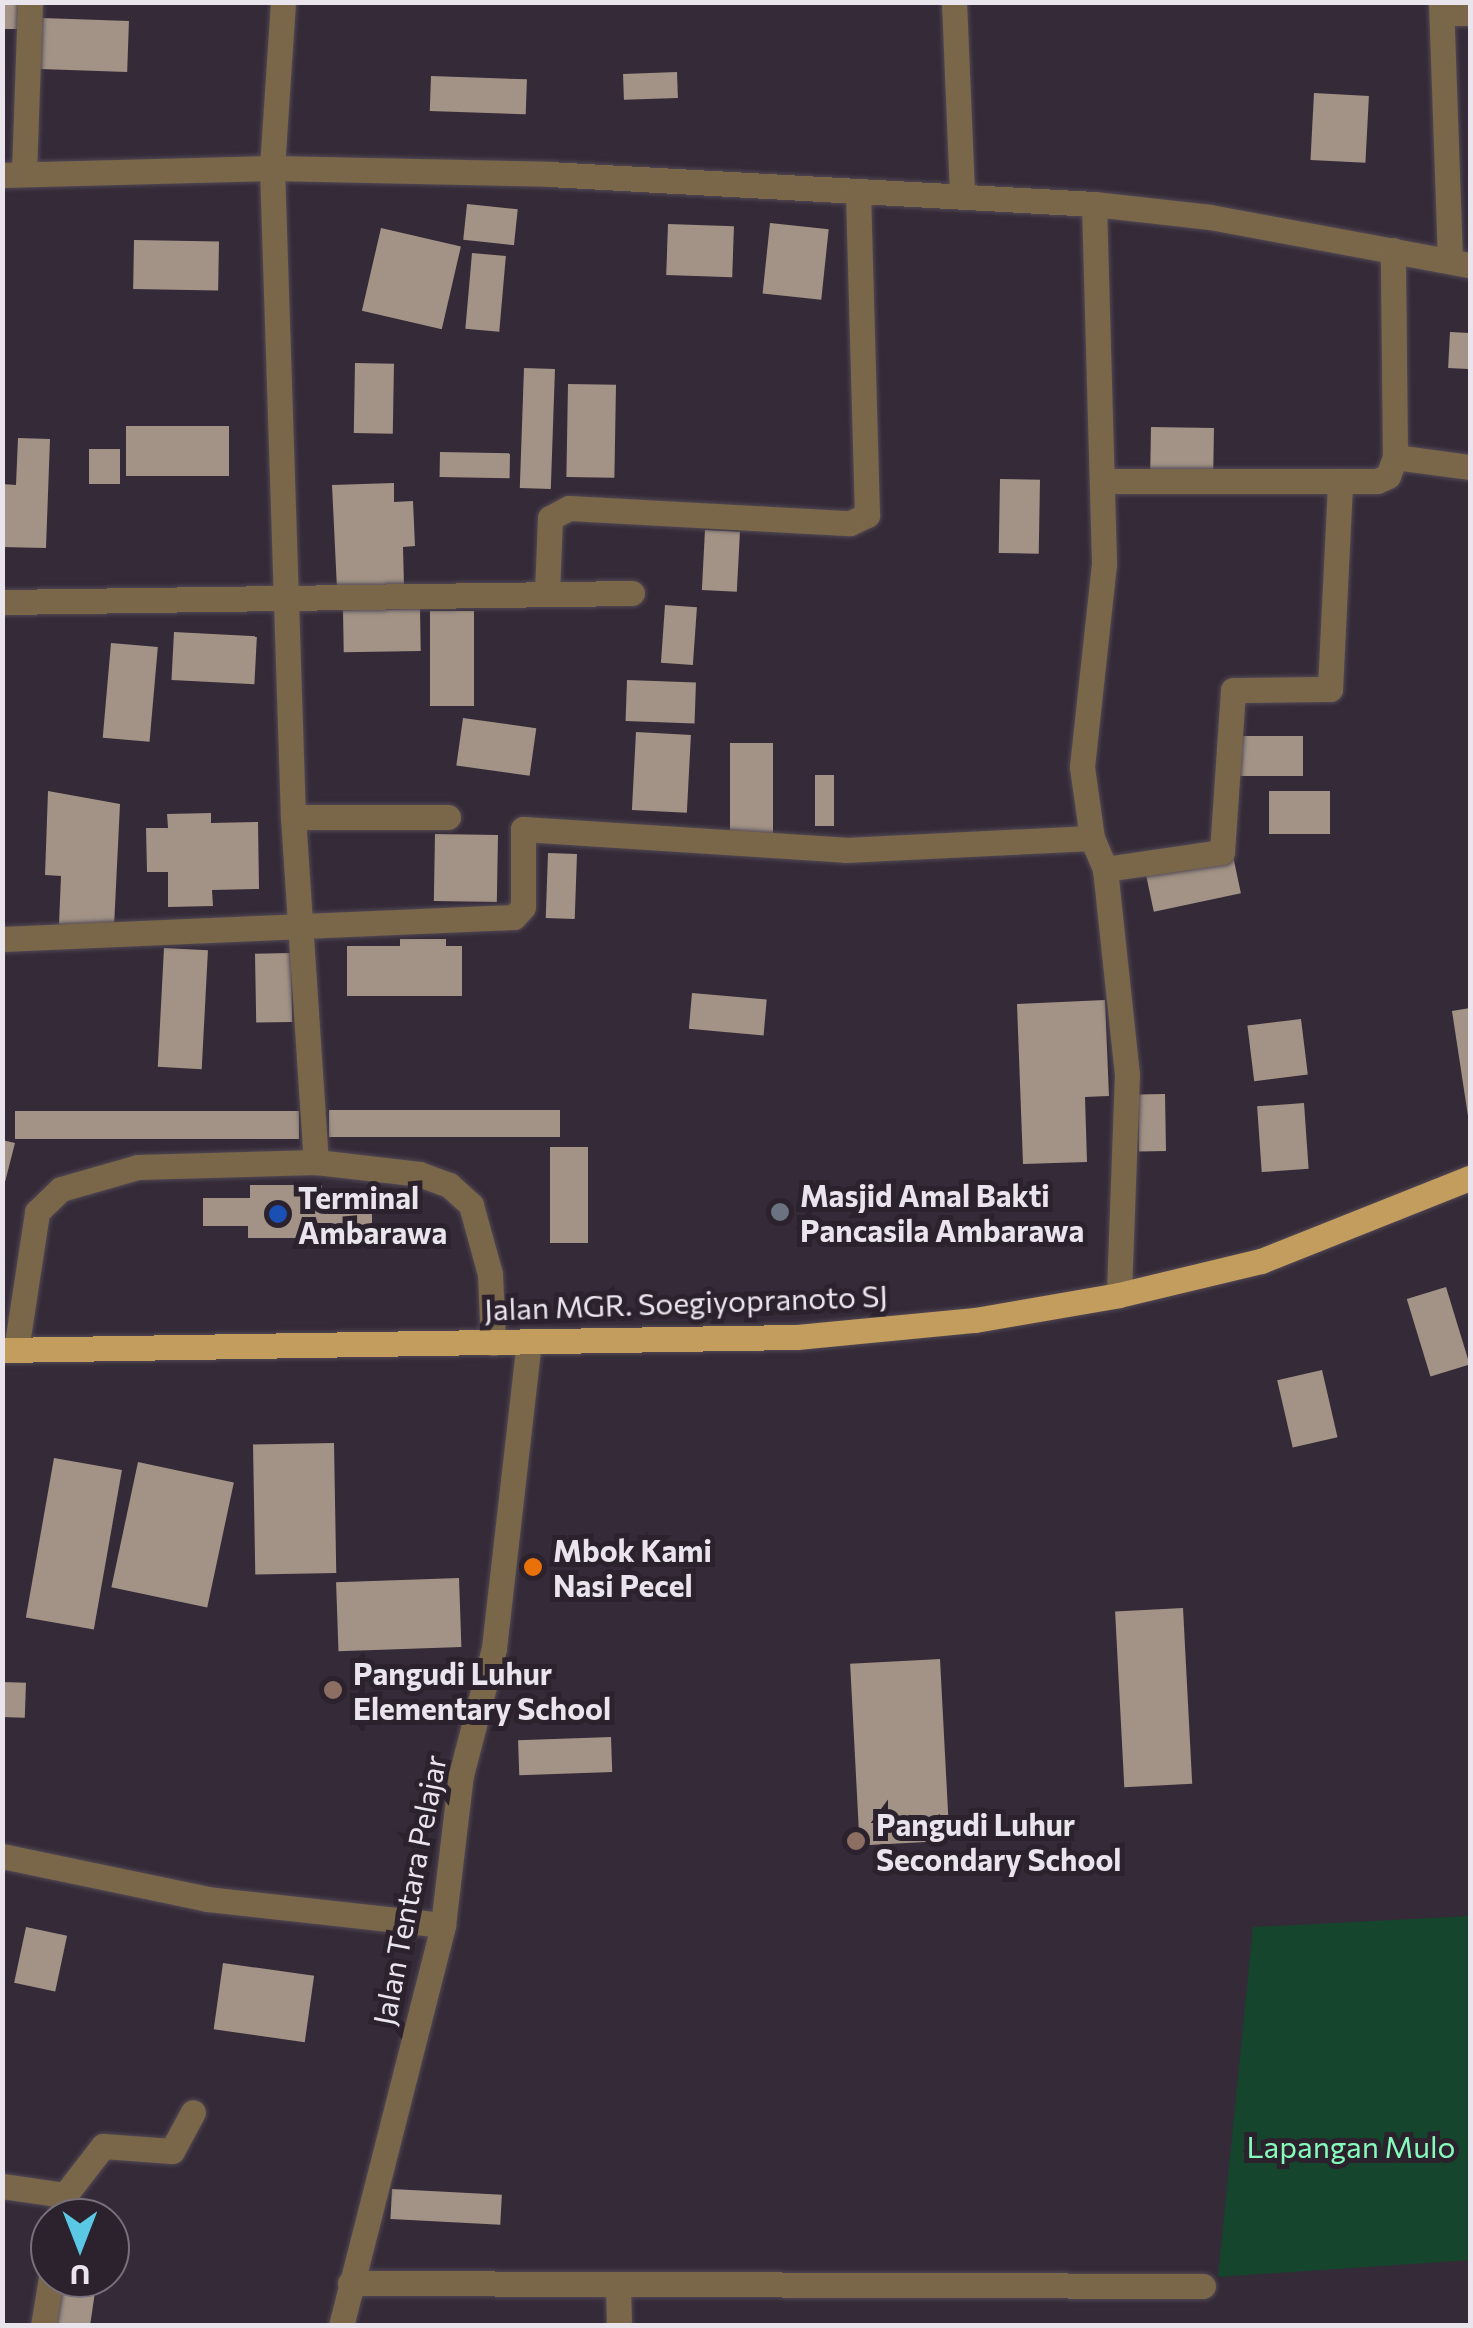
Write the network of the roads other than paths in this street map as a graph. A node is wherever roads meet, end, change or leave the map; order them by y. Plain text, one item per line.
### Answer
1 (30, 2) edge
2 (283, 2) edge
3 (954, 2) edge
4 (1441, 8) edge
5 (1470, 13) edge
6 (272, 168) junction
7 (13, 174) edge
8 (858, 190) junction
9 (962, 196) junction
10 (1094, 204) junction
11 (1393, 250) junction
12 (1460, 263) edge
13 (1394, 458) junction
14 (1470, 467) edge
15 (1340, 480) junction
16 (1102, 481) junction
17 (632, 593) dead end
18 (289, 594) junction
19 (547, 594) junction
20 (2, 602) edge
21 (293, 817) junction
22 (448, 817) dead end
23 (1092, 838) junction
24 (1105, 869) junction
25 (303, 923) junction
26 (2, 939) edge
27 (316, 1162) junction
28 (1470, 1178) edge
29 (1120, 1295) junction
30 (530, 1342) junction
31 (493, 1343) junction
32 (9, 1350) edge
33 (2, 1856) edge
34 (443, 1924) junction
35 (193, 2112) dead end
36 (2, 2186) edge
37 (37, 2198) edge
38 (70, 2198) edge
39 (350, 2283) junction
40 (618, 2285) junction
41 (1203, 2286) dead end
42 (48, 2298) edge
43 (44, 2326) edge
44 (342, 2326) edge
45 (619, 2326) edge

1 - 7 street
2 - 6 street
3 - 9 street
4 - 5 street
4 - 12 street
6 - 7 street
6 - 8 street
6 - 18 street
8 - 9 street
8 - 19 street
9 - 10 street
10 - 11 street
10 - 16 street
11 - 12 street
11 - 13 street
13 - 14 street
13 - 15 street
15 - 16 street
15 - 24 street
16 - 23 street
17 - 19 street
18 - 19 street
18 - 20 street
18 - 21 street
21 - 22 street
21 - 25 street
23 - 24 street
23 - 25 street
24 - 29 street
25 - 26 street
25 - 27 street
27 - 31 street
27 - 32 street
28 - 29 main road, Jalan MGR. Soegiyopranoto SJ
29 - 30 main road, Jalan MGR. Soegiyopranoto SJ
30 - 31 main road, Jalan MGR. Soegiyopranoto SJ
30 - 34 street, Jalan Tentara Pelajar
31 - 32 main road, Jalan MGR. Soegiyopranoto SJ
33 - 34 street
34 - 39 street, Jalan Tentara Pelajar
35 - 38 street
36 - 37 street
39 - 40 street
39 - 44 street, Jalan Tentara Pelajar
40 - 41 street
40 - 45 street
42 - 43 street

